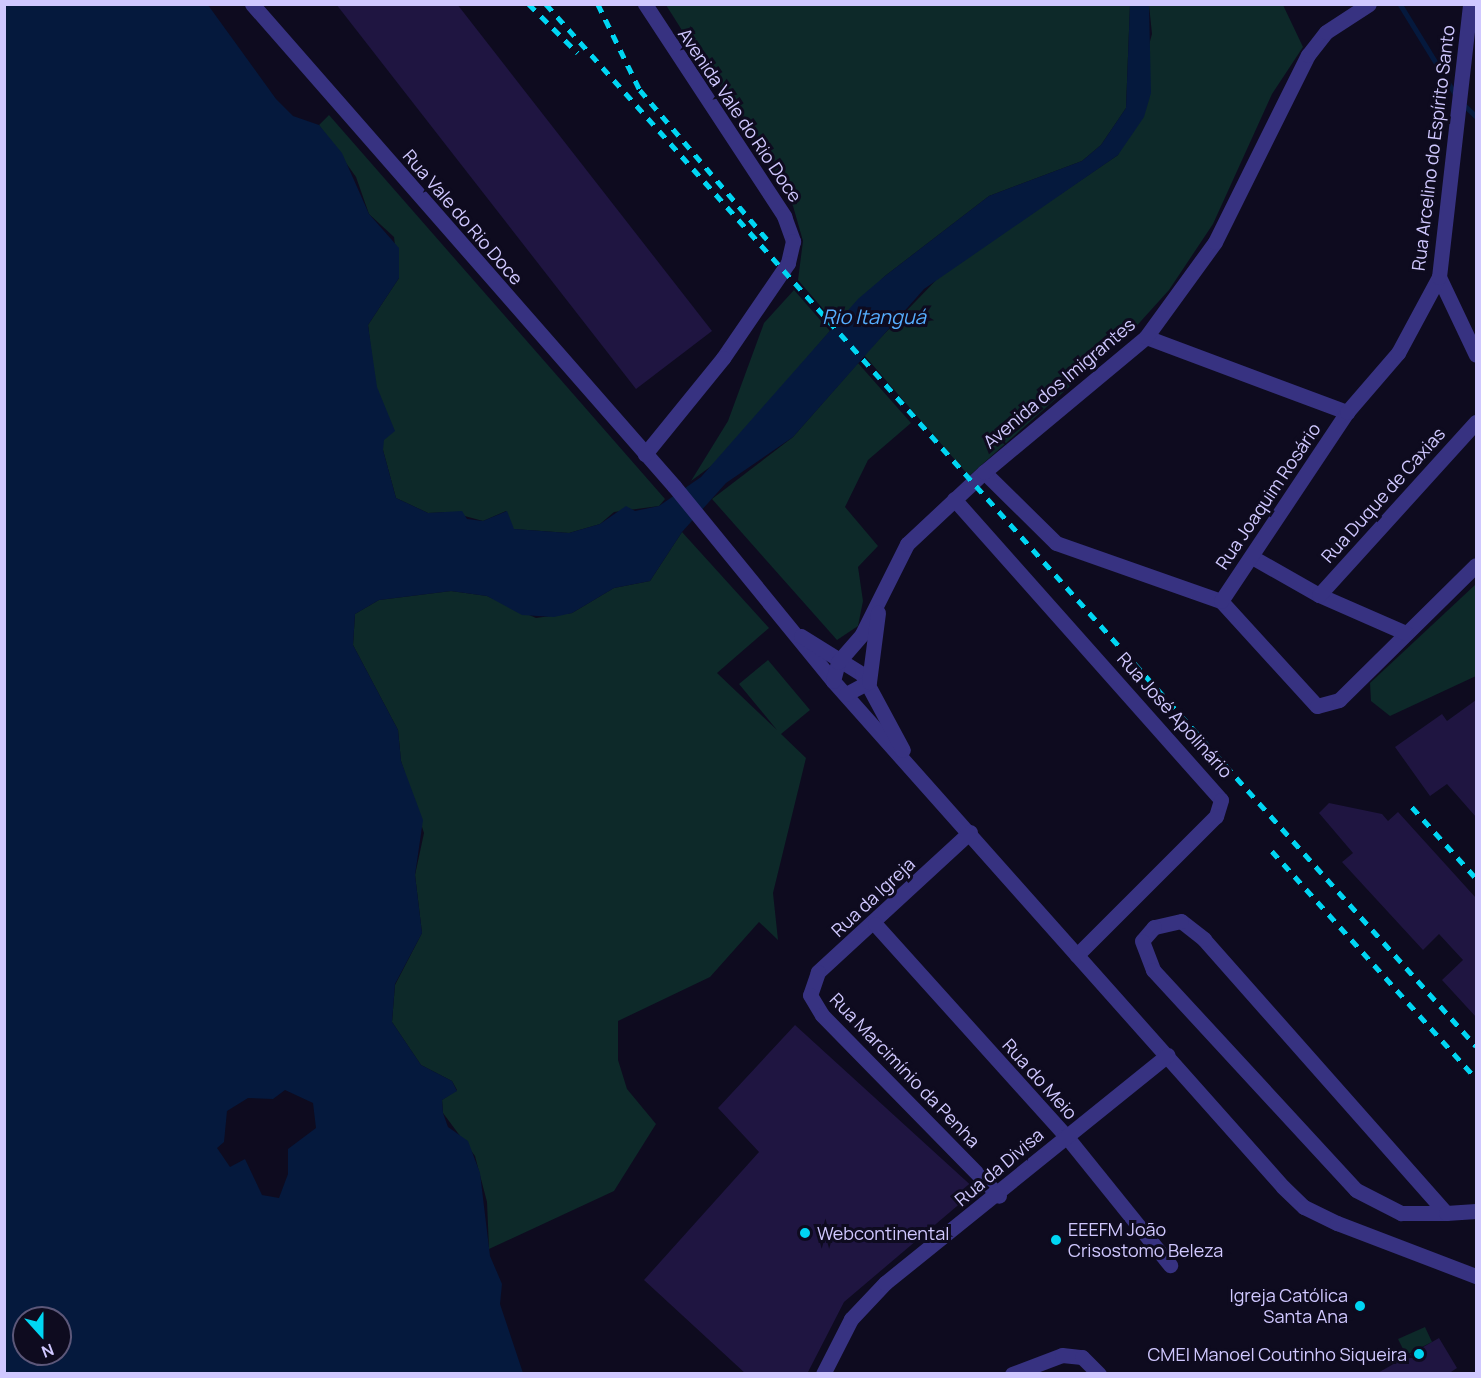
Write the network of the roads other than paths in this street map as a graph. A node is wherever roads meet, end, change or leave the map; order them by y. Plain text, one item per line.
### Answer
1 (252, 4) edge
2 (645, 4) edge
3 (1369, 4) edge
4 (1470, 4) edge
5 (1466, 56) junction
6 (1476, 69) edge
7 (1439, 277) junction
8 (1146, 337) junction
9 (1476, 355) edge
10 (1347, 412) junction
11 (1476, 422) edge
12 (645, 454) junction
13 (984, 472) junction
14 (954, 499) junction
15 (1252, 557) junction
16 (1476, 565) edge
17 (1319, 595) junction
18 (1221, 601) junction
19 (879, 604) junction
20 (793, 632) junction
21 (1406, 633) junction
22 (841, 658) junction
23 (833, 681) junction
24 (869, 682) junction
25 (846, 694) junction
26 (912, 768) junction
27 (970, 832) junction
28 (875, 924) junction
29 (1077, 955) junction
30 (810, 994) joint
31 (1168, 1055) junction
32 (1066, 1136) junction
33 (999, 1196) junction
34 (1476, 1211) edge
35 (1446, 1213) junction
36 (1170, 1265) dead end
37 (1476, 1276) edge
38 (823, 1374) edge
39 (1012, 1374) edge
40 (1099, 1374) edge

1 - 12 street, Rua Vale do Rio Doce
2 - 12 street, Avenida Vale do Rio Doce
3 - 8 street, Avenida dos Imigrantes
4 - 5 street, Rua Arcelino do Espírito Santo
5 - 6 street
5 - 7 street, Rua Arcelino do Espírito Santo
7 - 9 street
7 - 10 street, Rua Arcelino do Espírito Santo
8 - 10 street
8 - 13 street, Avenida dos Imigrantes
10 - 15 street, Rua Joaquim Rosário
11 - 17 street, Rua Duque de Caxias
12 - 20 street, Rua Vale do Rio Doce
13 - 14 street, Avenida dos Imigrantes
13 - 18 street
14 - 19 street, Avenida dos Imigrantes
14 - 29 street, Rua José Apolinário
15 - 17 street
15 - 18 street, Rua Joaquim Rosário
16 - 21 street
17 - 21 street
18 - 21 street
19 - 22 street, Avenida dos Imigrantes
19 - 24 street, Avenida dos Imigrantes
20 - 22 street
20 - 23 street, Rua Vale do Rio Doce
22 - 23 street, Avenida dos Imigrantes
22 - 24 street
23 - 25 street, Rua Vale do Rio Doce
24 - 25 street
24 - 26 street
25 - 26 street, Rua Vale do Rio Doce
26 - 27 street, Rua Vale do Rio Doce
27 - 28 street, Rua da Igreja
27 - 29 street, Rua Vale do Rio Doce
28 - 30 street, Rua da Igreja
28 - 32 street, Rua do Meio
29 - 31 street, Rua Vale do Rio Doce
30 - 33 street, Rua Marcimínio da Penha
31 - 32 street, Rua da Divisa
31 - 37 street, Rua Vale do Rio Doce
32 - 33 street, Rua da Divisa
32 - 36 street, Rua do Meio
33 - 38 street, Rua da Divisa
34 - 35 street
35 - 35 street
39 - 40 street

